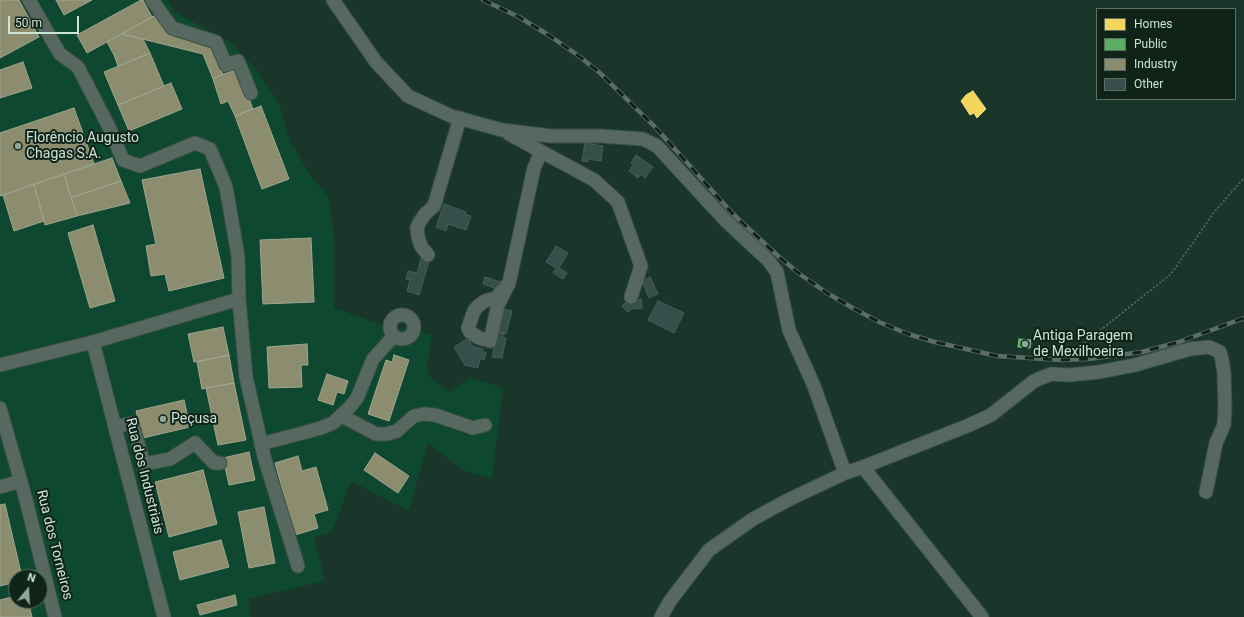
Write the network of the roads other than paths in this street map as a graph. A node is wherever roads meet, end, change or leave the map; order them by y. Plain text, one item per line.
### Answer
1 (29, 0) edge
2 (152, 0) edge
3 (333, 0) edge
4 (251, 93) dead end
5 (460, 118) junction
6 (502, 130) junction
7 (541, 152) junction
8 (428, 255) dead end
9 (509, 284) dead end
10 (631, 296) dead end
11 (239, 299) junction
12 (394, 336) dead end
13 (93, 342) junction
14 (0, 366) edge
15 (0, 408) edge
16 (342, 416) junction
17 (485, 425) dead end
18 (115, 427) junction
19 (261, 444) junction
20 (220, 463) dead end
21 (863, 467) junction
22 (845, 472) junction
23 (21, 481) junction
24 (0, 487) edge
25 (1206, 492) dead end
26 (298, 566) dead end
27 (56, 617) edge
28 (164, 617) edge
29 (661, 617) edge
30 (982, 617) edge

1 - 11 street
2 - 4 street
3 - 5 street
5 - 6 street
5 - 8 street
6 - 7 street
6 - 22 street
7 - 9 street
7 - 10 street
11 - 13 street
11 - 19 street
12 - 16 street
13 - 14 street
13 - 18 street, Rua dos Industriais
15 - 23 street, Rua dos Torneiros
16 - 17 street
16 - 19 street
18 - 20 street
18 - 28 street, Rua dos Industriais
19 - 26 street
21 - 22 street
21 - 25 street
21 - 30 street
22 - 29 street
23 - 24 street, Rua dos Torneiros
23 - 27 street, Rua dos Torneiros

